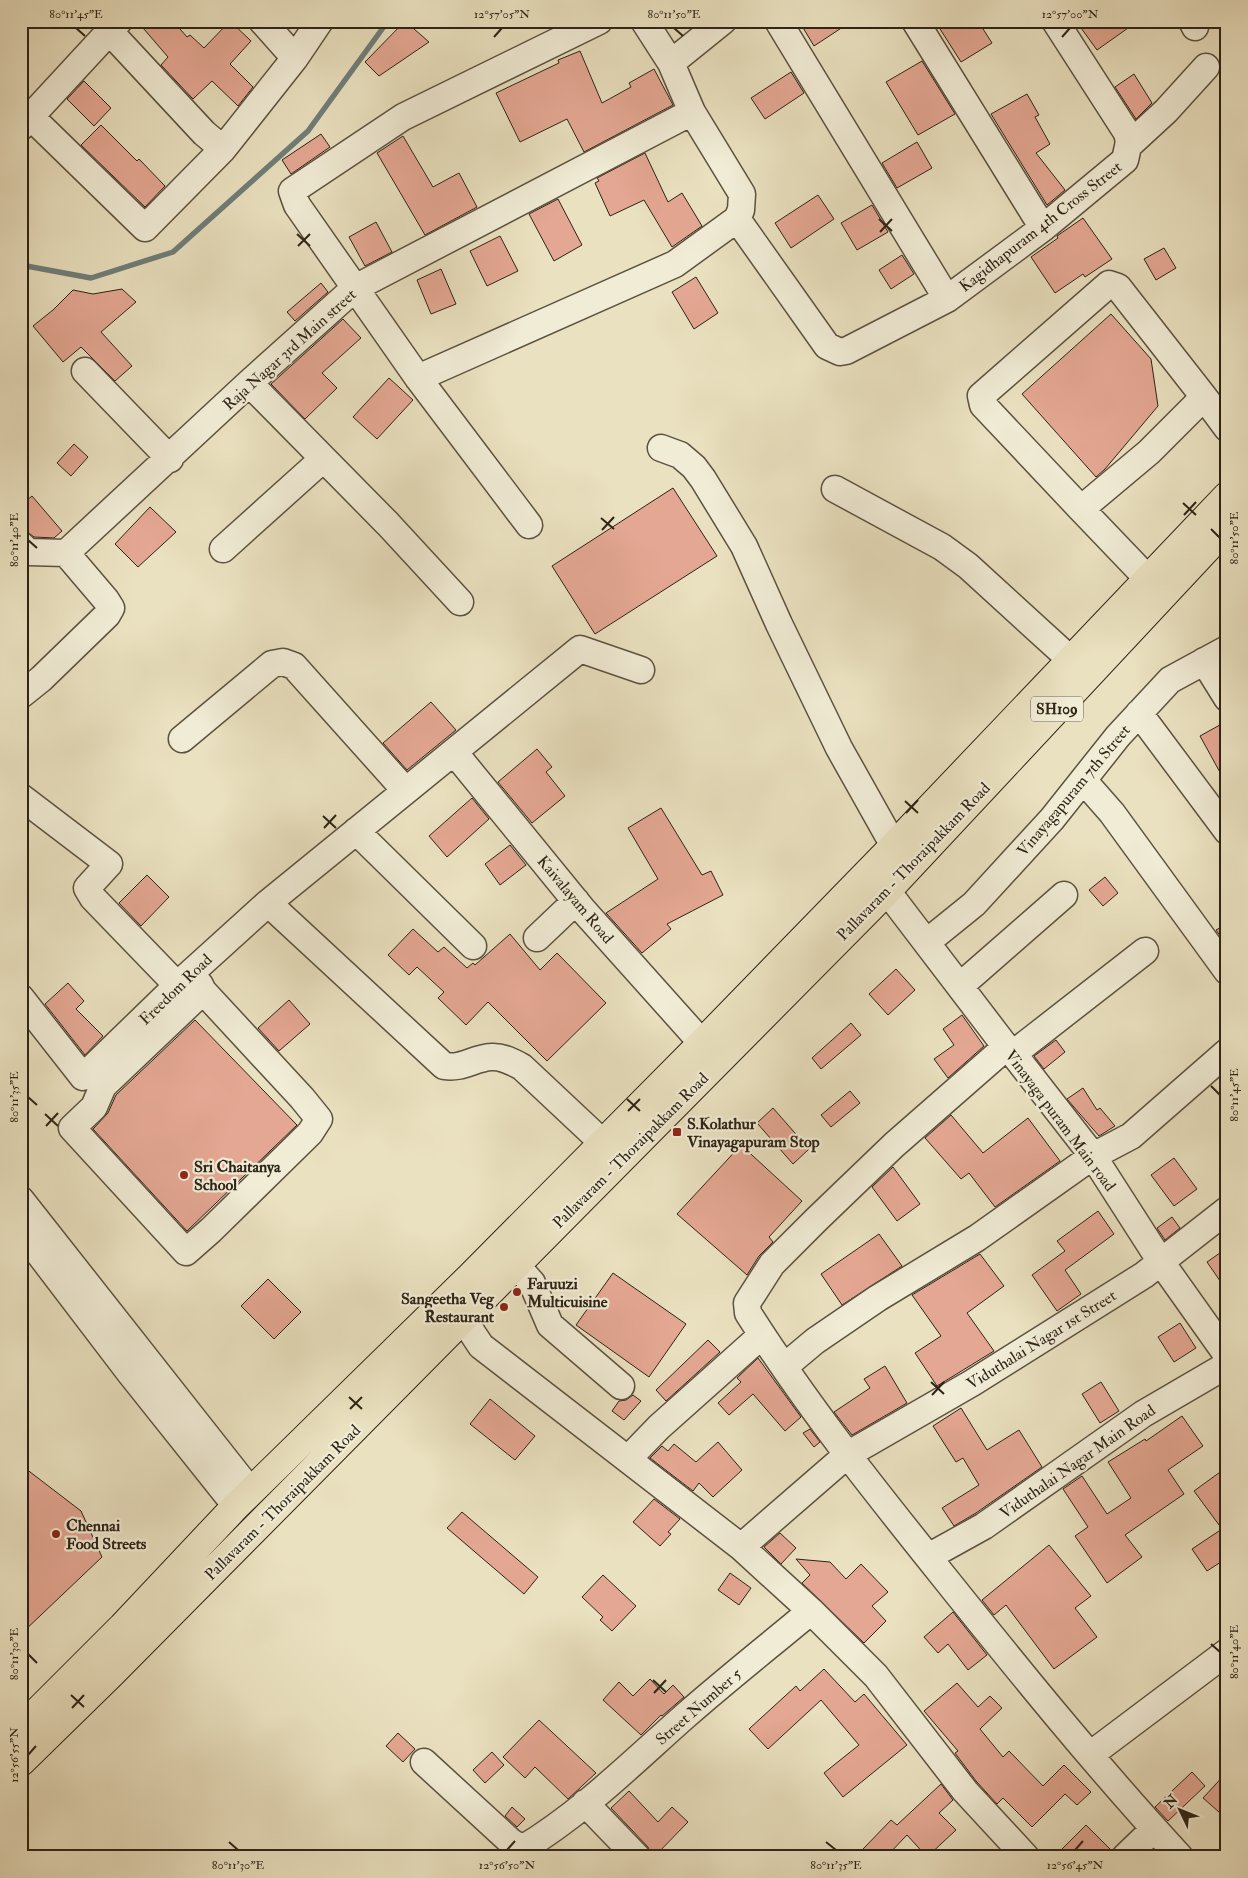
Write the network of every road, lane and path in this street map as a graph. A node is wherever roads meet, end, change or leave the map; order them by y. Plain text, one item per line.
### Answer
1 (262, 21) edge
2 (320, 21) edge
3 (599, 21) edge
4 (644, 21) edge
5 (723, 21) edge
6 (778, 21) edge
7 (916, 21) edge
8 (1055, 21) edge
9 (114, 26) edge
10 (295, 58) junction
11 (671, 63) junction
12 (1206, 67) dead end
13 (692, 112) junction
14 (26, 122) edge
15 (1128, 146) junction
16 (222, 149) junction
17 (737, 219) junction
18 (1043, 228) junction
19 (355, 288) junction
20 (947, 298) junction
21 (85, 370) dead end
22 (418, 378) junction
23 (249, 383) junction
24 (1204, 397) junction
25 (1227, 428) edge
26 (661, 448) dead end
27 (170, 458) junction
28 (323, 459) junction
29 (835, 489) dead end
30 (1227, 496) edge
31 (1081, 509) junction
32 (529, 525) dead end
33 (1227, 527) edge
34 (21, 545) edge
35 (222, 549) dead end
36 (66, 552) junction
37 (1148, 579) junction
38 (460, 602) dead end
39 (1227, 649) edge
40 (1071, 660) junction
41 (1204, 662) junction
42 (641, 670) dead end
43 (21, 695) edge
44 (1227, 698) edge
45 (1139, 713) junction
46 (182, 739) dead end
47 (454, 752) junction
48 (1083, 780) junction
49 (405, 790) junction
50 (21, 797) edge
51 (356, 831) junction
52 (1227, 831) edge
53 (894, 846) junction
54 (878, 882) junction
55 (1064, 895) dead end
56 (576, 901) junction
57 (268, 903) junction
58 (537, 938) dead end
59 (927, 942) junction
60 (474, 946) dead end
61 (1144, 951) dead end
62 (1227, 971) edge
63 (190, 984) junction
64 (960, 986) junction
65 (21, 998) edge
66 (702, 1043) junction
67 (1009, 1050) junction
68 (1227, 1052) edge
69 (603, 1143) junction
70 (1093, 1156) junction
71 (21, 1200) edge
72 (1227, 1210) edge
73 (21, 1230) edge
74 (1161, 1262) junction
75 (516, 1265) junction
76 (479, 1286) junction
77 (464, 1319) junction
78 (762, 1335) junction
79 (1227, 1354) edge
80 (1227, 1365) edge
81 (784, 1367) junction
82 (622, 1386) dead end
83 (847, 1455) junction
84 (628, 1459) junction
85 (244, 1499) junction
86 (741, 1547) junction
87 (928, 1558) junction
88 (811, 1611) junction
89 (1227, 1652) edge
90 (21, 1728) edge
91 (1090, 1755) junction
92 (21, 1762) edge
93 (424, 1762) dead end
94 (585, 1803) junction
95 (1154, 1829) junction
96 (637, 1857) edge
97 (1026, 1857) edge
98 (1125, 1857) edge
99 (1180, 1857) edge

1 - 10 street
2 - 10 street
3 - 19 street
4 - 11 street
5 - 11 street
6 - 20 street, Kagidhapuram 4th Cross Street
7 - 18 street
8 - 15 street
9 - 14 street
9 - 16 street
10 - 16 street
11 - 13 street
12 - 15 street, Kagidhapuram 4th Cross Street
13 - 17 street
13 - 19 street, Raja Nagar 3rd Main street
14 - 16 street
15 - 18 street, Kagidhapuram 4th Cross Street
17 - 20 street
17 - 22 street
18 - 20 street, Kagidhapuram 4th Cross Street
19 - 22 street
19 - 23 street, Raja Nagar 3rd Main street
21 - 27 street
22 - 32 street
23 - 27 street, Raja Nagar 3rd Main street
23 - 28 street
24 - 25 street
24 - 31 street
24 - 31 street
26 - 53 street
27 - 36 street, Raja Nagar 3rd Main street
28 - 35 street
28 - 38 street
29 - 40 street
30 - 37 main road, Pallavaram - Thoraipakkam Road / SH109
31 - 37 street
33 - 54 main road, Pallavaram - Thoraipakkam Road / SH109
34 - 36 street
36 - 43 street
37 - 40 main road, Pallavaram - Thoraipakkam Road / SH109
39 - 41 street, Vinayagapuram 7th Street
40 - 53 main road, Pallavaram - Thoraipakkam Road / SH109
41 - 44 street
41 - 45 street, Vinayagapuram 7th Street
42 - 47 street, Freedom Road
45 - 48 street, Vinayagapuram 7th Street
45 - 52 street
46 - 49 street
47 - 49 street, Freedom Road
47 - 56 street, Kaivalayam Road
48 - 59 street, Vinayagapuram 7th Street
48 - 62 street
49 - 51 street, Freedom Road
50 - 63 street
51 - 57 street, Freedom Road
51 - 60 street
53 - 54 main road, Pallavaram - Thoraipakkam Road / SH109
54 - 59 street, Vinayaga puram Main road
54 - 66 main road, Pallavaram - Thoraipakkam Road / SH109
54 - 75 main road, Pallavaram - Thoraipakkam Road / SH109
55 - 64 street
56 - 58 street
56 - 66 street, Kaivalayam Road
57 - 63 street, Freedom Road
57 - 69 street
59 - 64 street, Vinayaga puram Main road
61 - 67 street
63 - 63 street
63 - 65 street, Freedom Road
64 - 67 street, Vinayaga puram Main road
66 - 69 main road, Pallavaram - Thoraipakkam Road / SH109
67 - 70 street, Vinayaga puram Main road
67 - 78 street
68 - 70 street
69 - 76 main road, Pallavaram - Thoraipakkam Road / SH109
70 - 74 street, Vinayaga puram Main road
70 - 81 street
71 - 85 street
72 - 74 street, Viduthalai Nagar 1st Street
73 - 85 street
74 - 79 street, Vinayaga puram Main road
74 - 83 street, Viduthalai Nagar 1st Street
75 - 76 main road, Pallavaram - Thoraipakkam Road / SH109
75 - 82 street
76 - 77 main road, Pallavaram - Thoraipakkam Road / SH109
76 - 85 main road, Pallavaram - Thoraipakkam Road / SH109
77 - 84 street
77 - 92 main road, Pallavaram - Thoraipakkam Road / SH109
78 - 81 street
78 - 84 street
80 - 87 street, Viduthalai Nagar Main Road
81 - 83 street
83 - 86 street, Viduthalai Nagar 1st Street
83 - 87 street
84 - 86 street
85 - 90 main road, Pallavaram - Thoraipakkam Road / SH109
86 - 88 street
87 - 91 street
88 - 94 street, Street Number 5
88 - 97 street
89 - 91 street
91 - 95 street
93 - 94 street, Street Number 5
94 - 96 street
95 - 98 street
95 - 99 street

